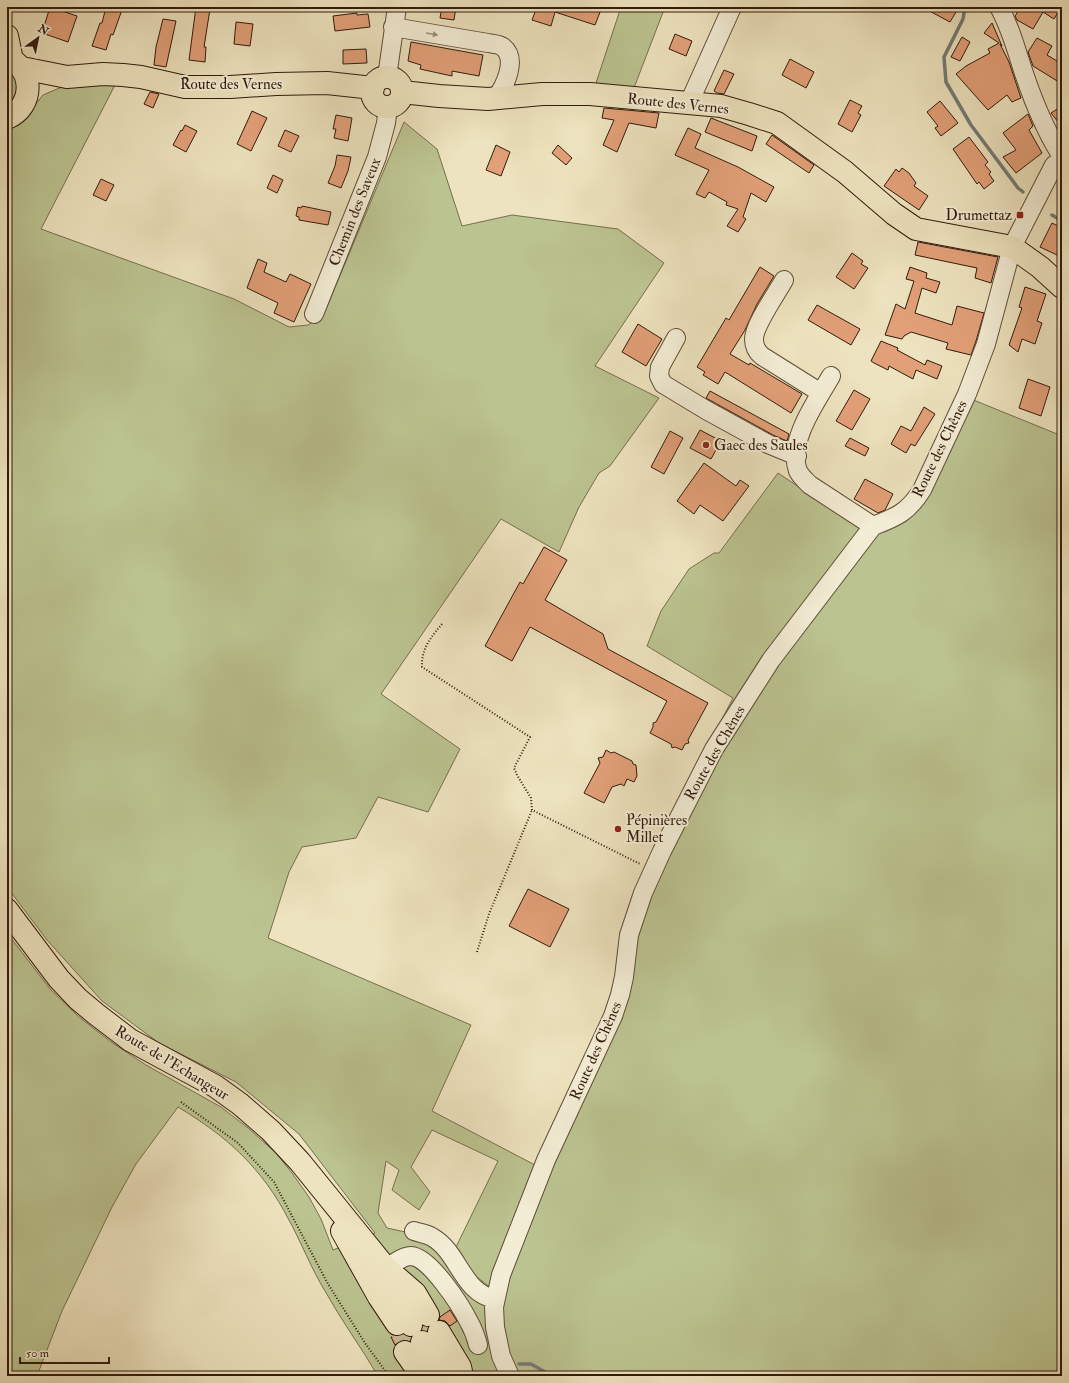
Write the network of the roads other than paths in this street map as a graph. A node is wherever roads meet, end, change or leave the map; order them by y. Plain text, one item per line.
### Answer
1 (397, 7) edge
2 (732, 7) edge
3 (999, 7) edge
4 (393, 27) junction
5 (7, 36) edge
6 (14, 62) edge
7 (67, 78) junction
8 (387, 91) junction
9 (492, 98) junction
10 (27, 99) junction
11 (689, 103) junction
12 (7, 118) edge
13 (1059, 163) edge
14 (1012, 247) junction
15 (784, 280) dead end
16 (1062, 288) edge
17 (314, 314) dead end
18 (676, 338) dead end
19 (832, 376) dead end
20 (821, 393) junction
21 (797, 456) junction
22 (873, 526) junction
23 (7, 910) edge
24 (414, 1231) dead end
25 (375, 1280) junction
26 (495, 1299) junction
27 (416, 1333) junction
28 (478, 1345) dead end
29 (422, 1376) edge
30 (427, 1376) edge
31 (442, 1376) edge
32 (453, 1376) edge
33 (462, 1376) edge
34 (510, 1376) edge

1 - 4 street, Chemin des Saveux
2 - 11 street
3 - 13 street
4 - 8 street, Chemin des Saveux
4 -> 9 street
5 - 6 main road
6 - 7 main road, Route des Vernes
6 - 10 main road
7 - 8 main road, Route des Vernes
7 - 10 main road, Route des Vernes
8 - 9 main road, Route des Vernes
8 - 17 street, Chemin des Saveux
9 - 11 main road, Route des Vernes
10 - 12 main road
11 - 14 main road, Route des Vernes
13 - 14 street, Route des Chênes
14 - 16 main road
14 - 22 street, Route des Chênes
15 - 20 street
18 - 21 street
19 - 20 street
20 - 21 street
21 - 22 street
22 - 26 street, Route des Chênes
23 - 25 main road, Route de l'Echangeur
24 - 26 street
25 - 27 main road, Route de l'Echangeur
25 - 27 main road
25 - 28 street
26 - 34 street, Route des Chênes
27 - 29 main road
27 - 30 main road
27 - 31 main road
27 - 32 main road
27 - 33 main road

